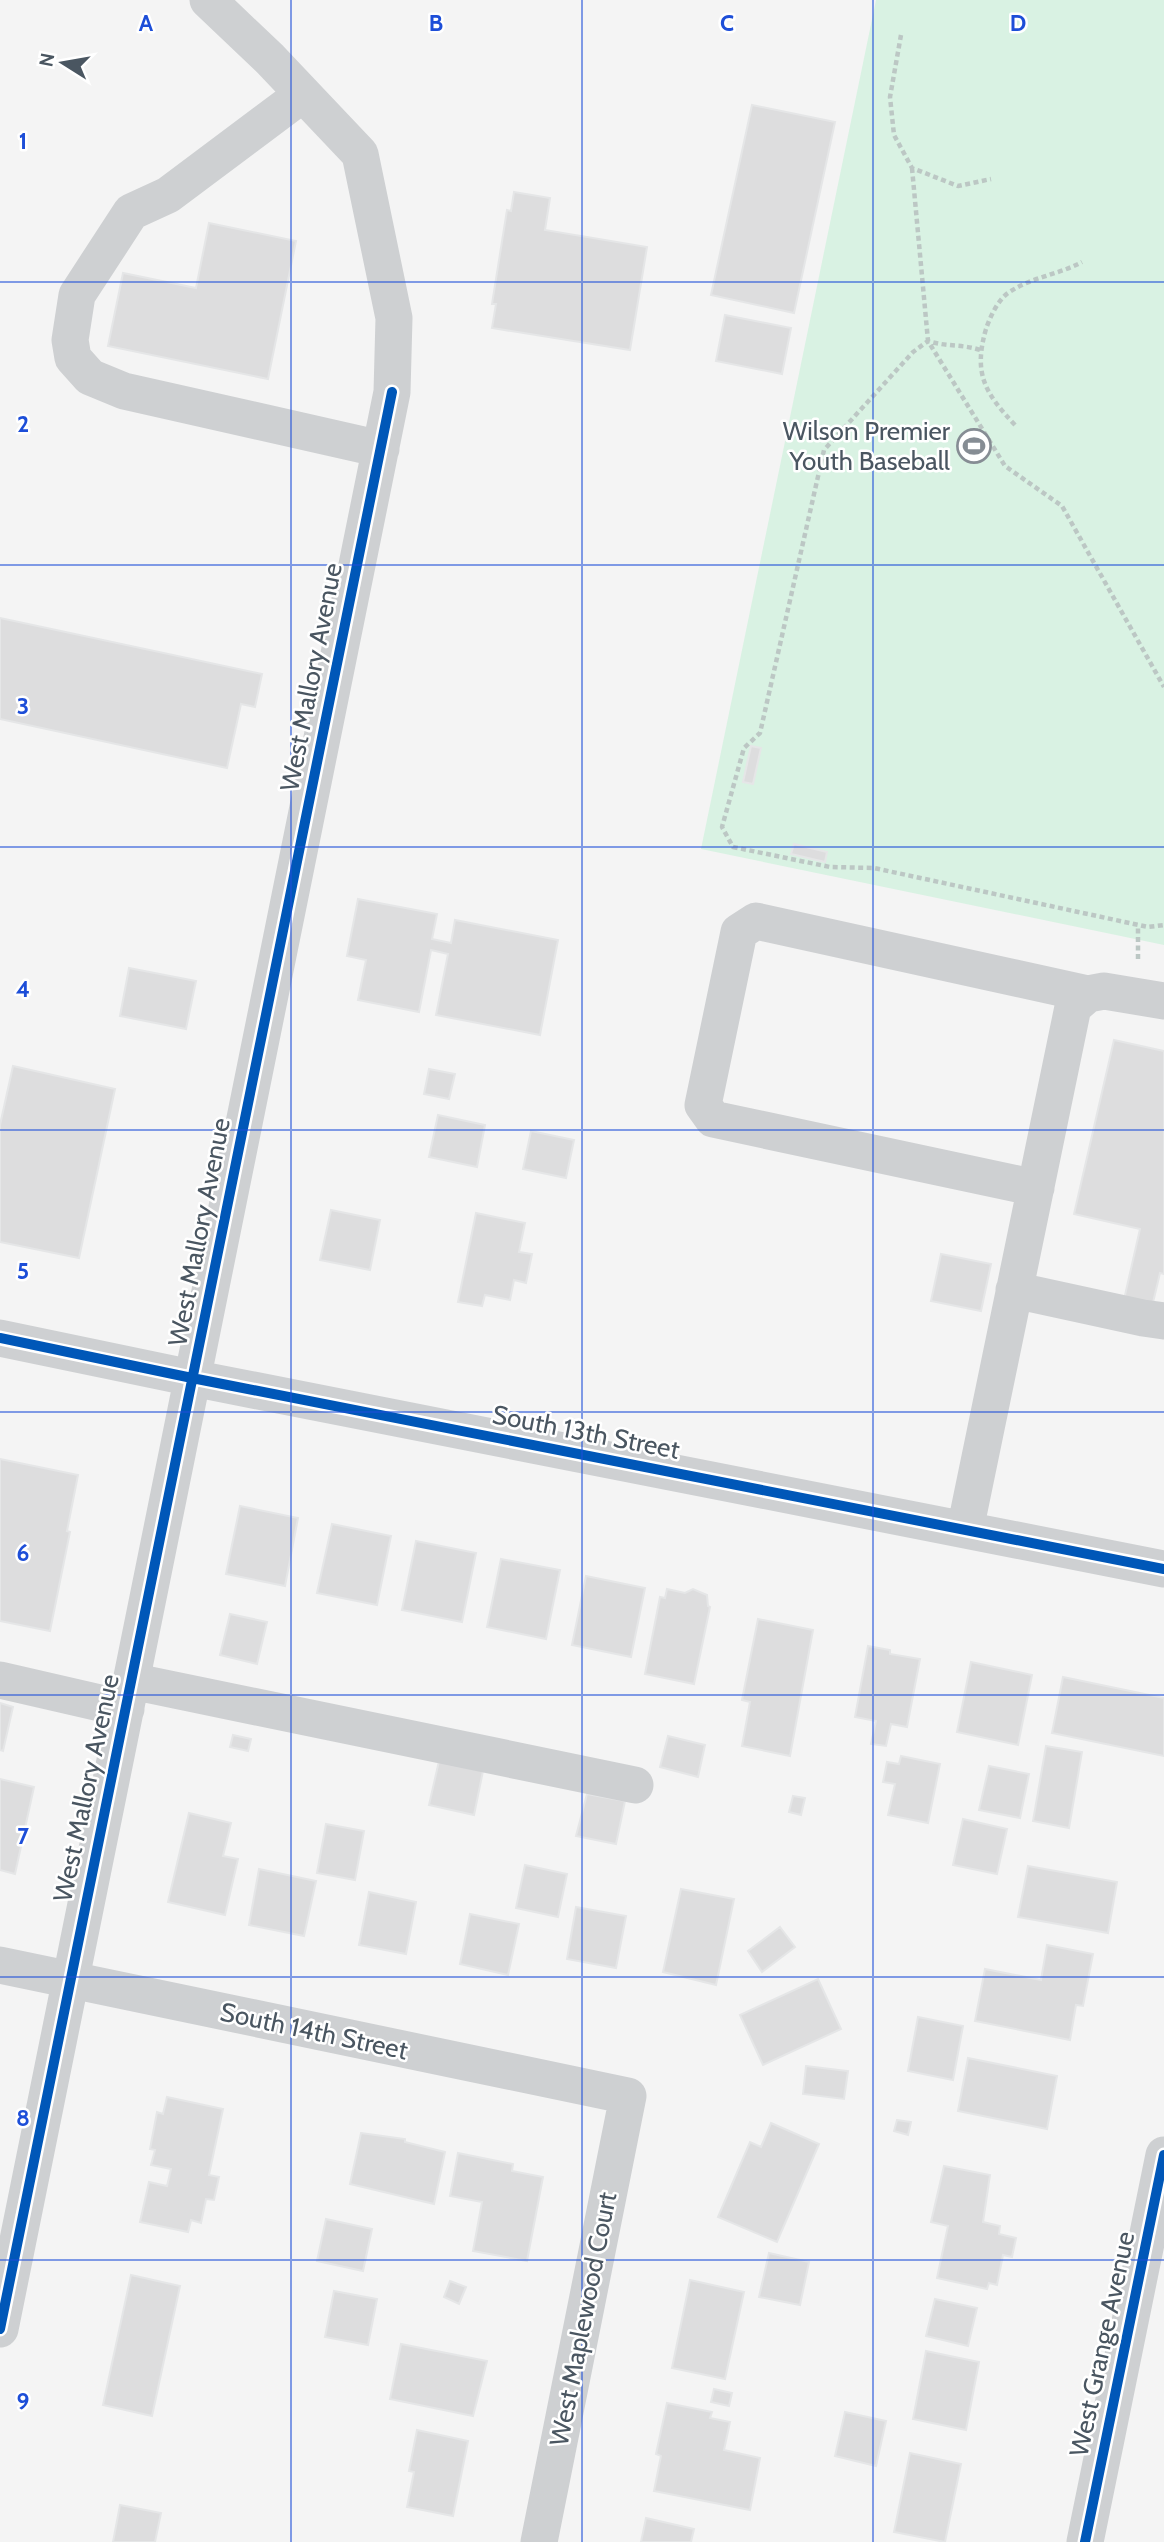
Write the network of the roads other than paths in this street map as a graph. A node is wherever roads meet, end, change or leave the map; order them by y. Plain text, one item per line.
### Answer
1 (208, 0) edge
2 (303, 94) junction
3 (380, 449) junction
4 (1088, 994) junction
5 (1164, 1001) edge
6 (1036, 1188) junction
7 (1014, 1290) junction
8 (1164, 1321) edge
9 (0, 1338) edge
10 (192, 1378) junction
11 (965, 1530) junction
12 (1164, 1569) edge
13 (0, 1680) edge
14 (129, 1695) junction
15 (635, 1785) dead end
16 (0, 1965) edge
17 (69, 1980) junction
18 (628, 2096) joint
19 (1163, 2163) edge
20 (0, 2329) edge
21 (539, 2542) edge
22 (1085, 2542) edge

1 - 2 street, West Mallory Avenue
2 - 3 street, West Mallory Avenue
2 - 3 street
3 - 10 street, West Mallory Avenue
4 - 5 street
4 - 6 street
4 - 6 street
6 - 7 street
7 - 8 street
7 - 11 street
9 - 10 street, South 13th Street
10 - 11 street, South 13th Street
10 - 14 street, West Mallory Avenue
11 - 12 street, South 13th Street
13 - 14 street
14 - 15 street
14 - 17 street, West Mallory Avenue
16 - 17 street, South 14th Street
17 - 18 street, South 14th Street
17 - 20 street, West Mallory Avenue
18 - 21 street, West Maplewood Court
19 - 22 street, West Grange Avenue

